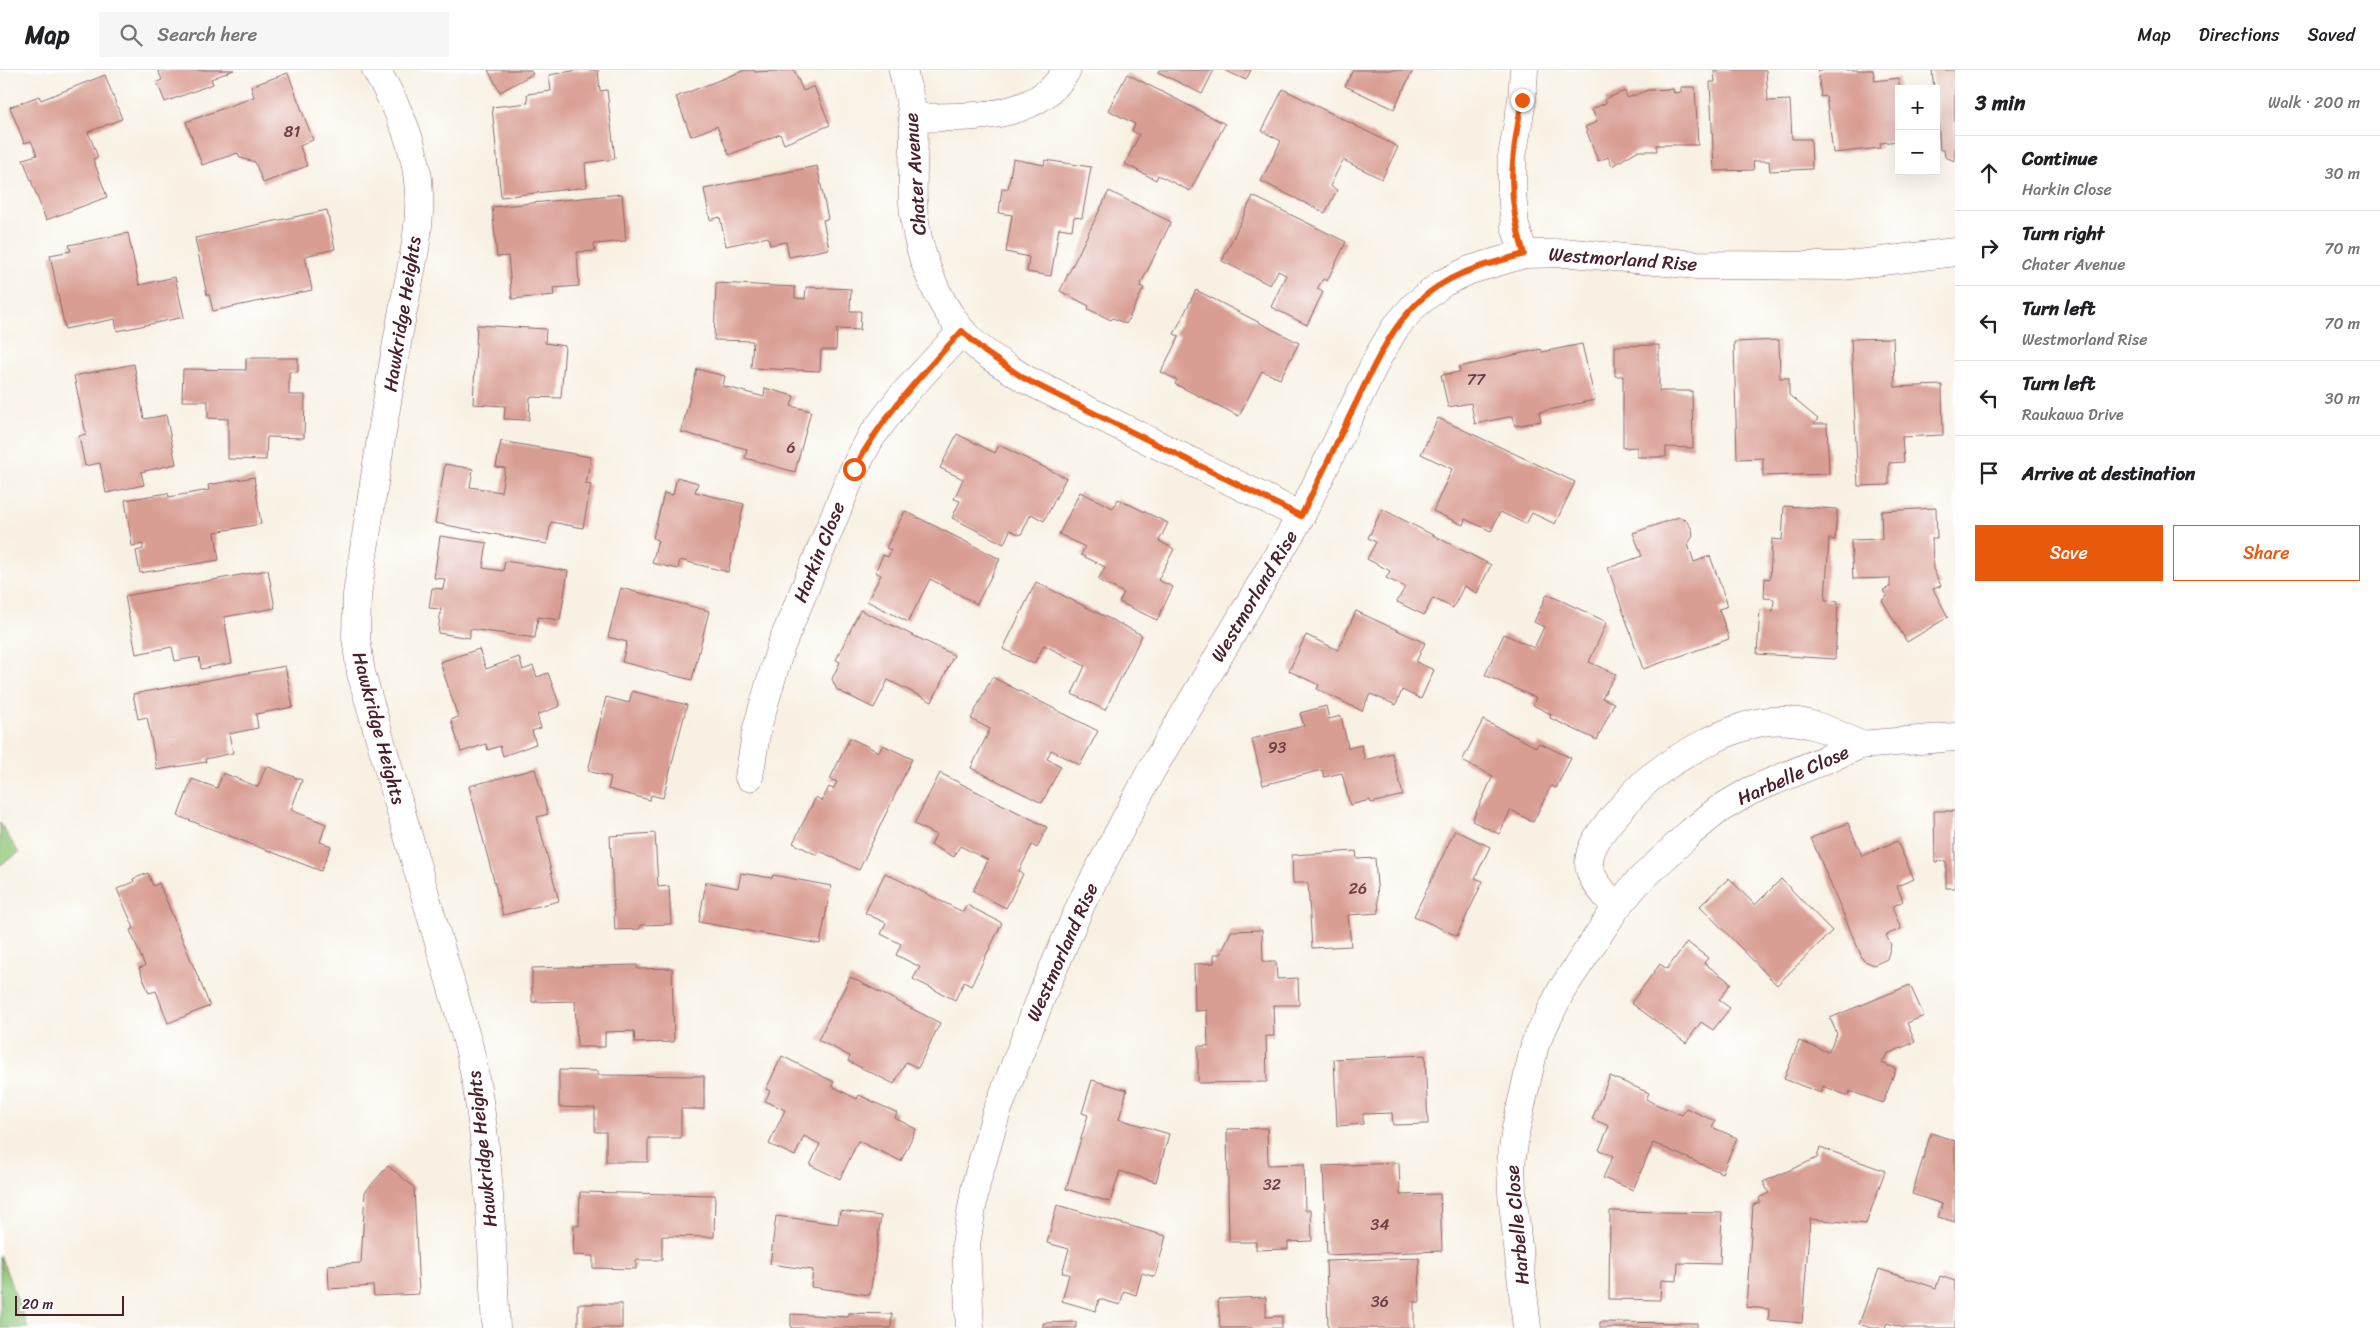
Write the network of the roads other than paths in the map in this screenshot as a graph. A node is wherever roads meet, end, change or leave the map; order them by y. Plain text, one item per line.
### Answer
1 (376, 70) edge
2 (902, 70) edge
3 (1067, 70) edge
4 (1524, 70) edge
5 (913, 118) junction
6 (1955, 252) edge
7 (1524, 254) junction
8 (962, 331) junction
9 (1301, 516) junction
10 (1955, 737) edge
11 (1860, 745) junction
12 (749, 777) dead end
13 (1616, 908) junction
14 (496, 1328) edge
15 (970, 1328) edge
16 (1527, 1328) edge

1 - 14 street, Hawkridge Heights
2 - 5 street, Chater Avenue
3 - 5 street
4 - 7 street
5 - 8 street, Chater Avenue
6 - 7 street, Westmorland Rise
7 - 9 street, Westmorland Rise
8 - 9 street, Chater Avenue
8 - 12 street, Harkin Close
9 - 15 street, Westmorland Rise
10 - 11 street, Harbelle Close
11 - 13 street, Harbelle Close
11 - 13 street, Harbelle Close
13 - 16 street, Harbelle Close

